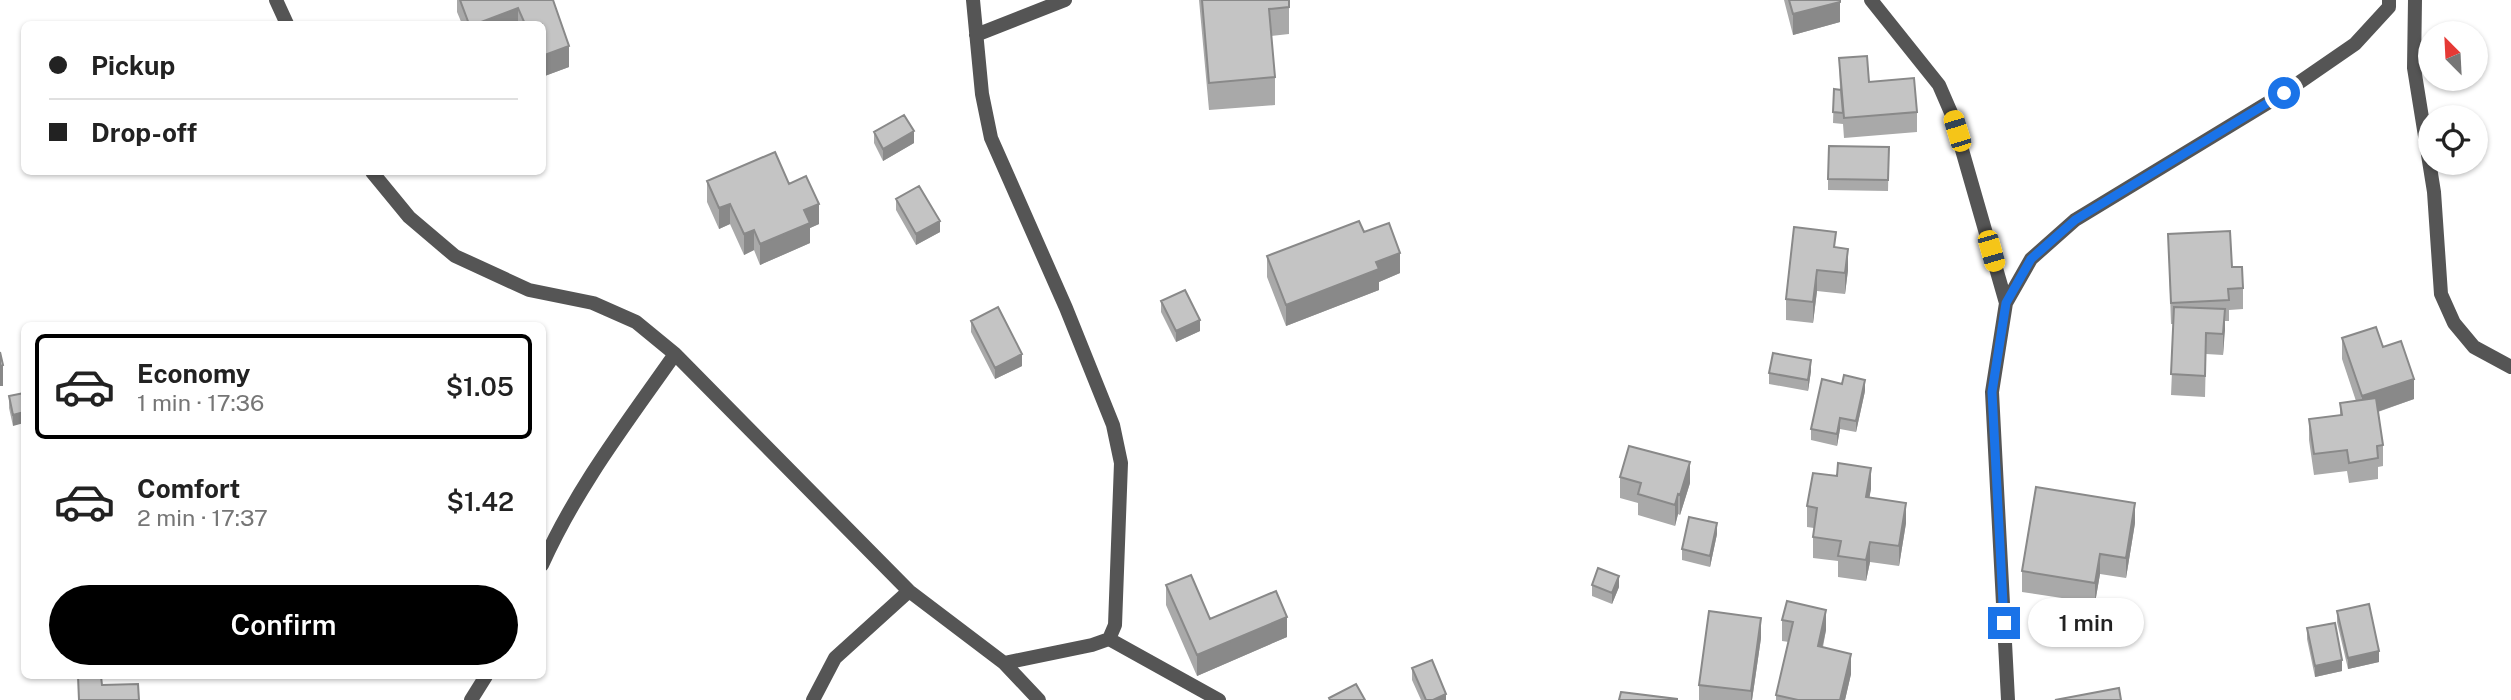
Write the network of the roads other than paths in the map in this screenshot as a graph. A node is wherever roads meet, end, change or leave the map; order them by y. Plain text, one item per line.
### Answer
1 (276, 0) edge
2 (973, 0) edge
3 (1065, 0) edge
4 (1871, 0) edge
5 (2406, 0) edge
6 (2415, 0) edge
7 (2389, 3) edge
8 (286, 21) edge
9 (976, 35) junction
10 (374, 175) edge
11 (2006, 303) junction
12 (675, 354) junction
13 (2511, 368) edge
14 (546, 556) edge
15 (909, 591) junction
16 (1109, 639) junction
17 (1004, 663) junction
18 (484, 679) edge
19 (471, 700) edge
20 (813, 700) edge
21 (1039, 700) edge
22 (1219, 700) edge
23 (2008, 700) edge

1 - 8 street
2 - 9 street
3 - 9 street
4 - 11 street
5 - 7 street
6 - 13 street
7 - 11 street
9 - 16 street
10 - 12 street
11 - 23 street
12 - 14 street
12 - 15 street
15 - 17 street
15 - 20 street
16 - 17 street
16 - 22 street
17 - 21 street
18 - 19 street

